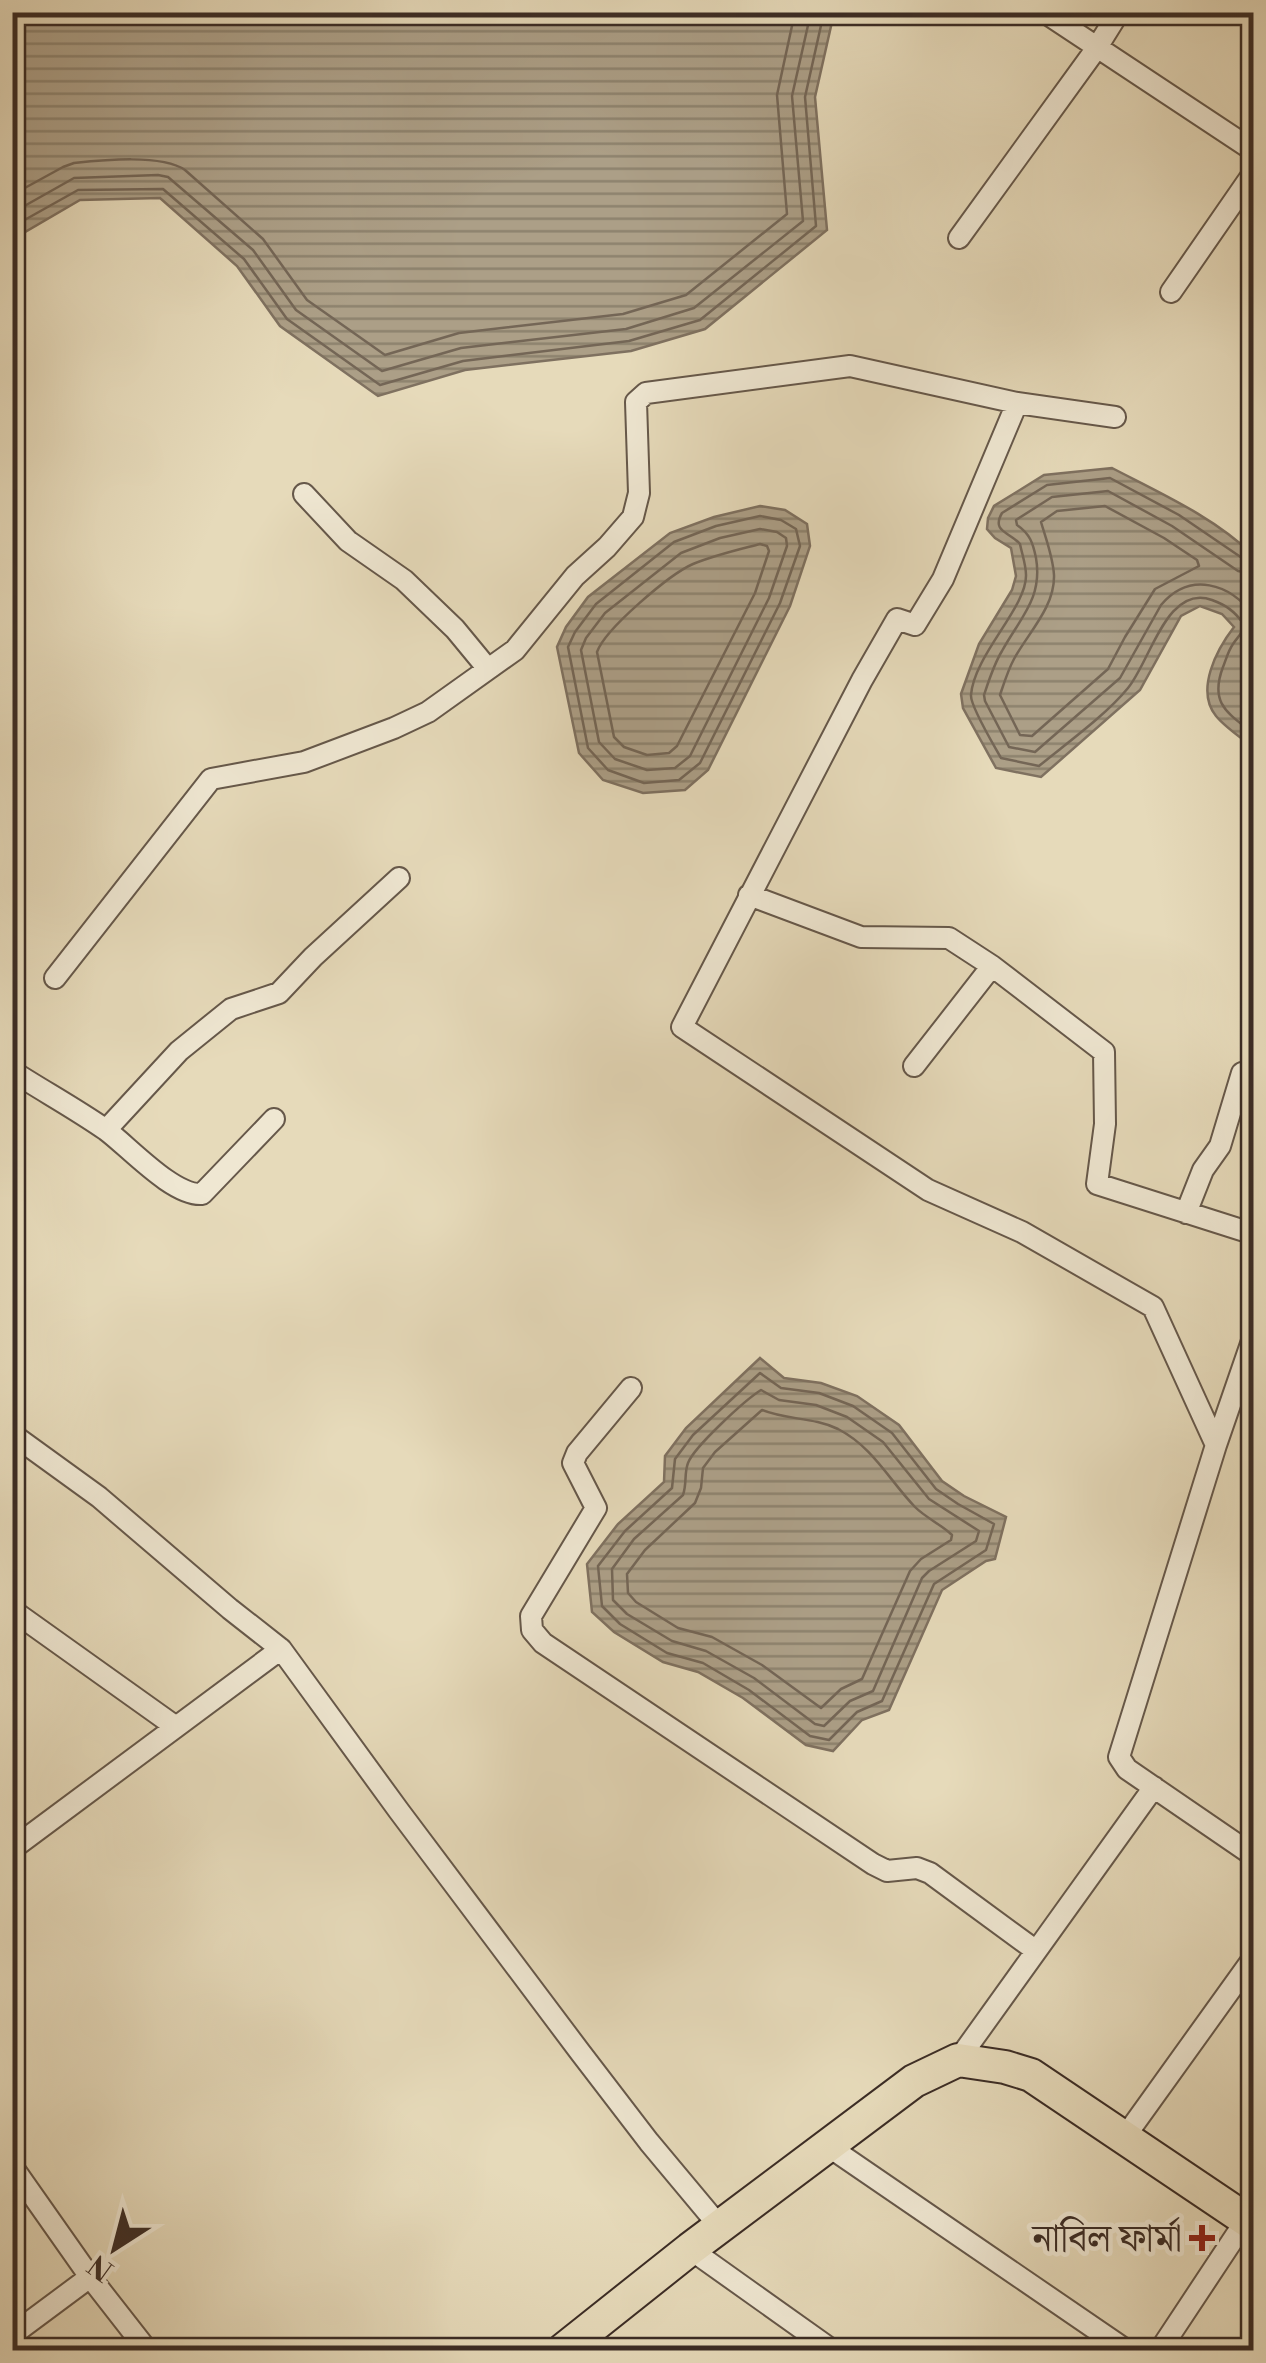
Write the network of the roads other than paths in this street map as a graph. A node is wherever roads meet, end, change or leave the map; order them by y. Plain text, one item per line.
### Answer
1 (1044, 12) edge
2 (1119, 12) edge
3 (1096, 49) junction
4 (1254, 150) edge
5 (1254, 172) edge
6 (959, 238) dead end
7 (1171, 292) dead end
8 (1017, 403) junction
9 (1115, 418) dead end
10 (304, 494) dead end
11 (488, 669) junction
12 (399, 878) dead end
13 (750, 895) junction
14 (992, 966) junction
15 (55, 978) dead end
16 (914, 1066) dead end
17 (12, 1071) edge
18 (1242, 1073) dead end
19 (274, 1119) dead end
20 (106, 1130) junction
21 (1186, 1213) junction
22 (1254, 1234) edge
23 (1254, 1335) edge
24 (630, 1388) dead end
25 (12, 1434) edge
26 (1216, 1445) junction
27 (12, 1610) edge
28 (281, 1648) junction
29 (176, 1726) junction
30 (1154, 1787) junction
31 (12, 1849) edge
32 (1254, 1856) edge
33 (1035, 1950) junction
34 (1254, 1956) edge
35 (958, 2060) junction
36 (1124, 2138) junction
37 (828, 2146) junction
38 (12, 2166) edge
39 (1250, 2222) edge
40 (720, 2227) junction
41 (690, 2250) junction
42 (90, 2277) junction
43 (12, 2335) edge
44 (147, 2350) edge
45 (563, 2350) edge
46 (832, 2350) edge
47 (1126, 2350) edge
48 (1160, 2350) edge

1 - 3 street
2 - 3 street
3 - 4 street
3 - 6 street
5 - 7 street
8 - 9 street
8 - 11 street
8 - 13 street
10 - 11 street
11 - 15 street
12 - 20 street
13 - 14 street
13 - 26 street
14 - 16 street
14 - 21 street
17 - 20 street
18 - 21 street
19 - 20 street
21 - 22 street
23 - 26 street
24 - 33 street
25 - 28 street
26 - 30 street
27 - 29 street
28 - 29 street
28 - 40 street
29 - 31 street
30 - 32 street
30 - 33 street
33 - 35 street
34 - 36 street
35 - 36 main road
35 - 37 main road
36 - 39 main road
37 - 40 main road
37 - 47 street
38 - 42 street
39 - 48 street
40 - 41 main road
41 - 45 main road
41 - 46 street
42 - 43 street
42 - 44 street

